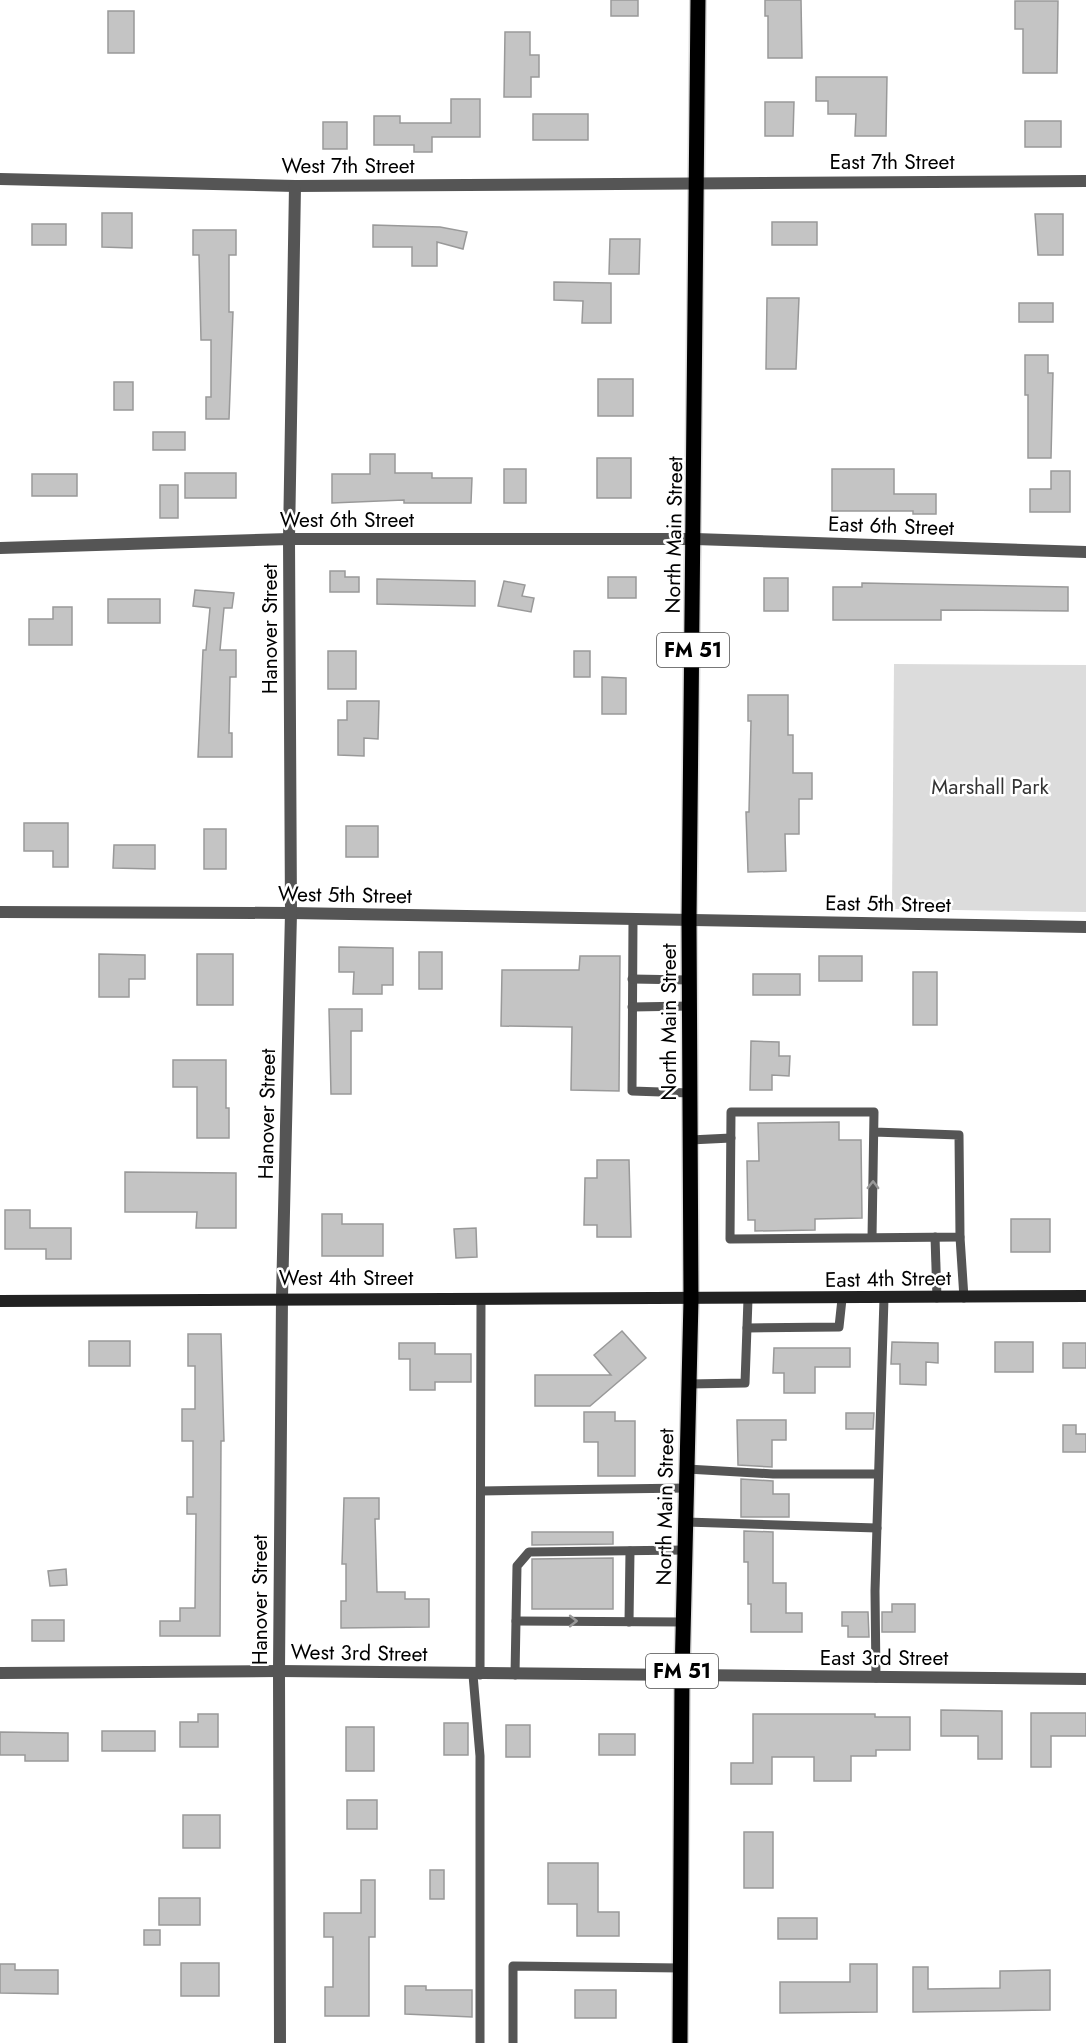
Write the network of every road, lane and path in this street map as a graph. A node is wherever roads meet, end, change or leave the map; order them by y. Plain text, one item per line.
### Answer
1 (698, 0) edge
2 (0, 179) edge
3 (1086, 181) edge
4 (697, 182) junction
5 (295, 186) junction
6 (289, 539) junction
7 (695, 539) junction
8 (0, 548) edge
9 (1086, 552) edge
10 (0, 912) edge
11 (291, 913) junction
12 (633, 920) junction
13 (689, 921) junction
14 (1086, 927) edge
15 (632, 979) junction
16 (690, 980) junction
17 (690, 1006) junction
18 (632, 1007) junction
19 (690, 1093) junction
20 (874, 1132) junction
21 (731, 1138) junction
22 (690, 1140) junction
23 (872, 1238) junction
24 (935, 1238) junction
25 (960, 1238) junction
26 (1086, 1296) edge
27 (282, 1297) junction
28 (884, 1298) junction
29 (937, 1298) junction
30 (964, 1298) junction
31 (481, 1299) junction
32 (748, 1299) junction
33 (842, 1299) junction
34 (691, 1300) junction
35 (0, 1301) edge
36 (747, 1328) junction
37 (689, 1384) junction
38 (687, 1469) junction
39 (878, 1474) junction
40 (687, 1488) junction
41 (481, 1491) junction
42 (686, 1522) junction
43 (877, 1528) junction
44 (685, 1550) junction
45 (630, 1551) junction
46 (516, 1621) junction
47 (628, 1622) junction
48 (683, 1622) junction
49 (279, 1671) junction
50 (0, 1673) edge
51 (476, 1675) junction
52 (515, 1675) junction
53 (682, 1677) junction
54 (876, 1678) junction
55 (1086, 1679) edge
56 (681, 1968) junction
57 (280, 2043) edge
58 (480, 2043) edge
59 (513, 2043) edge
60 (680, 2043) edge

1 - 4 main road, North Main Street / FM 51
2 - 5 street, West 7th Street
3 - 4 street, East 7th Street
4 - 5 street, West 7th Street
4 - 7 main road, North Main Street / FM 51
5 - 6 street, Hanover Street
6 - 7 street, West 6th Street
6 - 8 street, West 6th Street
6 - 11 street, Hanover Street
7 - 9 street, East 6th Street
7 - 13 main road, North Main Street / FM 51
10 - 11 street, West 5th Street
11 - 12 street, West 5th Street
11 - 27 street, Hanover Street
12 - 13 street, West 5th Street
12 - 15 lane
13 - 14 street, East 5th Street
13 - 16 main road, North Main Street / FM 51
15 - 16 lane
15 - 18 lane
16 - 17 main road, North Main Street / FM 51
17 - 18 lane
17 - 19 main road, North Main Street / FM 51
18 - 19 lane
19 - 22 main road, North Main Street / FM 51
20 - 21 lane
23 -> 20 lane
20 - 25 lane
21 - 22 lane
21 - 23 lane
22 - 34 main road, North Main Street / FM 51
23 - 24 lane
24 - 25 lane
24 - 29 lane
25 - 30 lane
26 - 30 main road, East 4th Street
27 - 31 main road, West 4th Street
27 - 35 main road, West 4th Street
27 - 49 street, Hanover Street
28 - 29 main road, East 4th Street
28 - 33 main road, East 4th Street
28 - 39 lane
29 - 30 main road, East 4th Street
31 - 34 main road, West 4th Street
31 - 41 lane
32 - 33 main road, East 4th Street
32 - 34 main road, East 4th Street
32 - 36 lane
33 - 36 lane
34 - 37 main road, North Main Street / FM 51
36 - 37 lane
37 - 38 main road, North Main Street / FM 51
38 - 39 lane
38 - 40 main road, North Main Street / FM 51
39 - 43 lane
40 - 41 lane
40 - 42 main road, North Main Street / FM 51
41 - 51 lane
42 - 43 lane
42 - 44 main road, North Main Street / FM 51
43 - 54 lane
44 - 45 lane
44 - 48 main road, North Main Street / FM 51
45 - 46 lane
45 - 47 lane
46 -> 47 lane
46 - 52 lane
47 - 48 lane
48 - 53 main road, North Main Street / FM 51
49 - 50 street, West 3rd Street
49 - 51 street, West 3rd Street
49 - 57 street, Hanover Street
51 - 52 street, West 3rd Street
51 - 58 lane
52 - 53 street, West 3rd Street
53 - 54 street, East 3rd Street
53 - 56 main road, North Main Street / FM 51
54 - 55 street, East 3rd Street
56 - 59 lane
56 - 60 main road, North Main Street / FM 51

